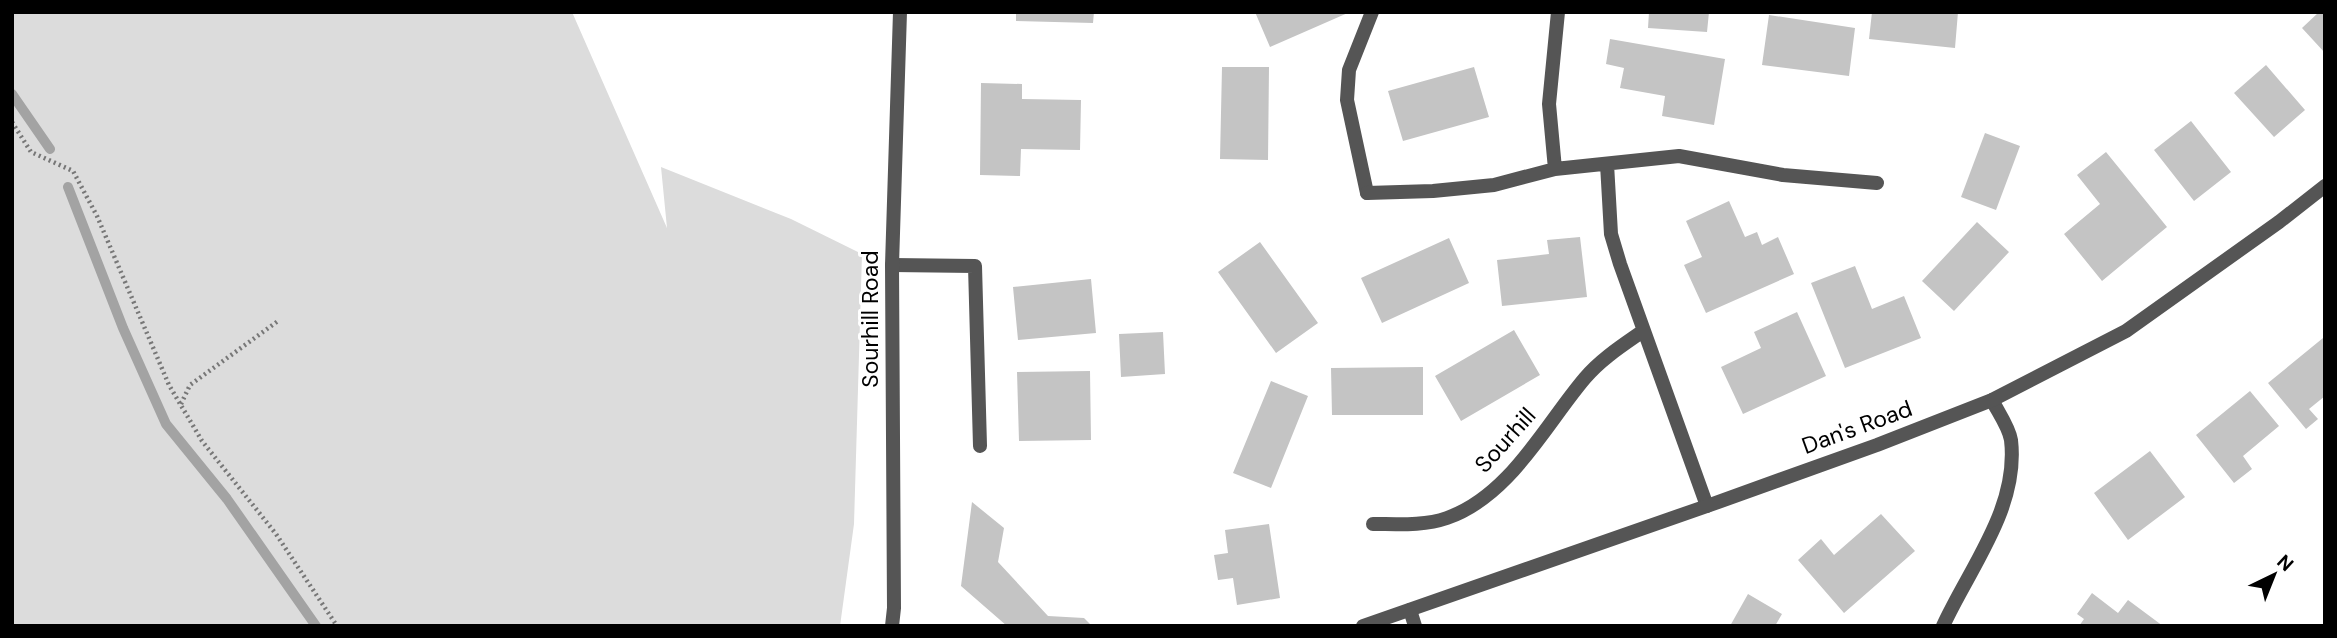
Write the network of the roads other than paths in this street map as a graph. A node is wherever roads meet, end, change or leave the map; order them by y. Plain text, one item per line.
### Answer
1 (900, 12) edge
2 (1372, 12) edge
3 (1558, 12) edge
4 (1607, 164) junction
5 (1555, 169) junction
6 (1877, 183) dead end
7 (2325, 186) edge
8 (892, 265) junction
9 (1643, 331) junction
10 (1992, 400) junction
11 (980, 446) dead end
12 (1707, 506) junction
13 (1373, 524) dead end
14 (1410, 610) junction
15 (892, 626) edge
16 (1363, 626) edge
17 (1415, 626) edge
18 (1943, 626) edge

1 - 8 street, Sourhill Road
2 - 5 street
3 - 5 street
4 - 5 street
4 - 6 street
4 - 9 street
7 - 10 street, Dan's Road
8 - 11 street
8 - 15 street, Sourhill Road
9 - 12 street
9 - 13 street, Sourhill
10 - 12 street, Dan's Road
10 - 18 street
12 - 14 street, Dan's Road
14 - 16 street, Dan's Road
14 - 17 street

